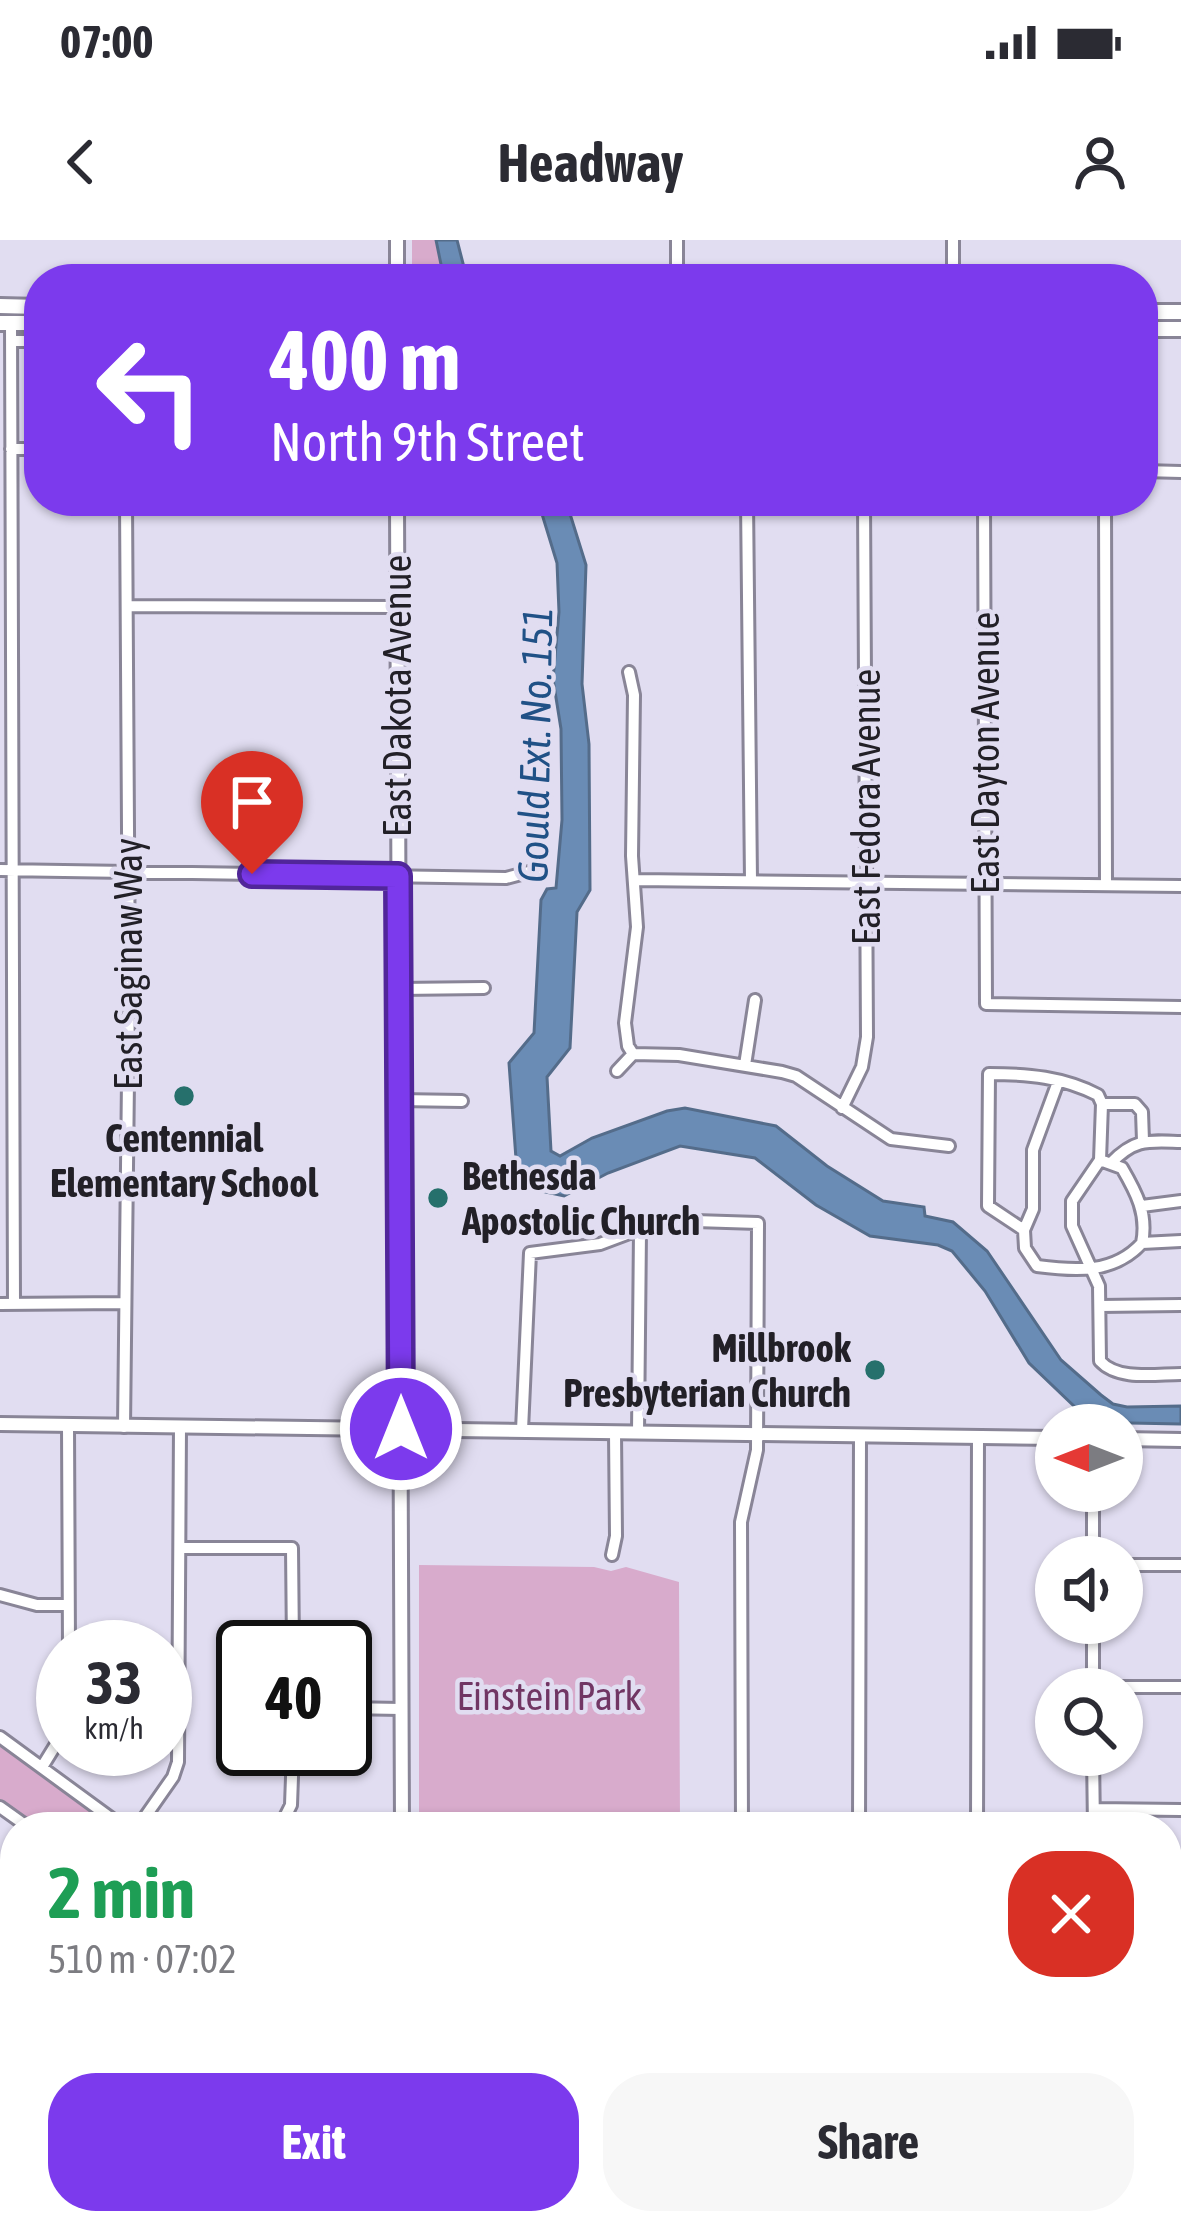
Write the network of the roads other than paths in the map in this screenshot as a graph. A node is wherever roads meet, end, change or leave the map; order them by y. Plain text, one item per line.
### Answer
1 (5, 323) edge
2 (11, 340) junction
3 (24, 340) edge
4 (11, 449) junction
5 (24, 449) edge
6 (5, 509) edge
7 (126, 516) edge
8 (397, 516) edge
9 (748, 516) edge
10 (864, 516) edge
11 (984, 516) edge
12 (1106, 516) edge
13 (128, 606) junction
14 (397, 607) junction
15 (629, 672) dead end
16 (540, 869) dead end
17 (0, 870) edge
18 (14, 870) junction
19 (128, 872) junction
20 (398, 876) junction
21 (637, 880) junction
22 (751, 881) junction
23 (866, 882) junction
24 (986, 884) junction
25 (1106, 885) junction
26 (1181, 886) edge
27 (484, 988) dead end
28 (399, 989) junction
29 (755, 1000) dead end
30 (1181, 1007) edge
31 (633, 1054) junction
32 (745, 1065) junction
33 (617, 1071) dead end
34 (1058, 1082) junction
35 (398, 1100) junction
36 (462, 1101) dead end
37 (1156, 1103) dead end
38 (1102, 1104) junction
39 (842, 1108) junction
40 (1139, 1108) junction
41 (1143, 1141) junction
42 (1181, 1142) edge
43 (949, 1146) dead end
44 (1106, 1162) junction
45 (1181, 1202) edge
46 (1142, 1206) junction
47 (1024, 1230) junction
48 (640, 1232) junction
49 (1181, 1241) edge
50 (1142, 1243) junction
51 (1094, 1270) junction
52 (125, 1303) junction
53 (0, 1304) edge
54 (14, 1304) junction
55 (1181, 1305) edge
56 (1100, 1306) junction
57 (1181, 1374) edge
58 (0, 1424) edge
59 (68, 1425) junction
60 (124, 1426) junction
61 (180, 1427) junction
62 (401, 1429) junction
63 (522, 1430) junction
64 (615, 1432) junction
65 (638, 1432) junction
66 (757, 1434) junction
67 (860, 1435) junction
68 (978, 1436) junction
69 (1035, 1437) edge
70 (1143, 1439) edge
71 (1181, 1440) edge
72 (180, 1548) junction
73 (612, 1555) dead end
74 (1143, 1564) edge
75 (1181, 1565) edge
76 (0, 1595) edge
77 (68, 1605) junction
78 (68, 1620) edge
79 (293, 1620) edge
80 (1143, 1687) edge
81 (1181, 1687) edge
82 (372, 1708) edge
83 (401, 1709) junction
84 (0, 1737) edge
85 (36, 1763) edge
86 (54, 1776) edge
87 (292, 1776) edge
88 (1094, 1776) edge
89 (1094, 1809) joint
90 (1181, 1810) edge
91 (103, 1812) edge
92 (148, 1812) edge
93 (288, 1812) edge
94 (403, 1812) edge
95 (742, 1812) edge
96 (859, 1812) edge
97 (977, 1812) edge

1 - 2 street
2 - 3 street
2 - 4 street
4 - 5 street
4 - 6 street
6 - 18 street
7 - 13 street, East Saginaw Way
8 - 14 street, East Dakota Avenue
9 - 22 street
10 - 23 street, East Fedora Avenue
11 - 24 street, East Dayton Avenue
12 - 25 street
13 - 14 street
13 - 19 street, East Saginaw Way
14 - 20 street, East Dakota Avenue
15 - 21 street
16 - 20 street
17 - 18 street
18 - 19 street
18 - 54 street
19 - 20 street
19 - 52 street, East Saginaw Way
20 - 28 street, East Dakota Avenue
21 - 22 street
21 - 31 street
22 - 23 street
23 - 24 street
23 - 39 street, East Fedora Avenue
24 - 25 street
24 - 30 street, East Dayton Avenue
25 - 26 street
27 - 28 street
28 - 35 street, East Dakota Avenue
29 - 32 street
31 - 32 street
31 - 33 street
32 - 39 street
34 - 38 street
34 - 47 street
34 - 47 street
35 - 36 street
35 - 62 street, East Dakota Avenue
37 - 40 street
38 - 40 street
38 - 44 street
39 - 43 street
40 - 41 street
41 - 42 street
41 - 44 street
44 - 46 street
44 - 51 street
45 - 46 street
46 - 50 street
47 - 51 street
48 - 63 street
48 - 65 street
48 - 66 street
49 - 50 street
50 - 51 street
51 - 56 street
52 - 54 street
52 - 60 street, East Saginaw Way
53 - 54 street
55 - 56 street
56 - 57 street
58 - 59 street
59 - 60 street
59 - 77 street
60 - 61 street
61 - 62 street
61 - 72 street
62 - 63 street
62 - 83 street, East Dakota Avenue
63 - 64 street
64 - 65 street
64 - 73 street
65 - 66 street
66 - 67 street
66 - 95 street
67 - 68 street
67 - 96 street
68 - 69 street
68 - 97 street
70 - 71 street
72 - 79 street
72 - 92 street
74 - 75 street
76 - 77 street
77 - 78 street
80 - 81 street
82 - 83 street
83 - 94 street, East Dakota Avenue
84 - 85 street
86 - 91 street
87 - 93 street
88 - 89 street
89 - 90 street

